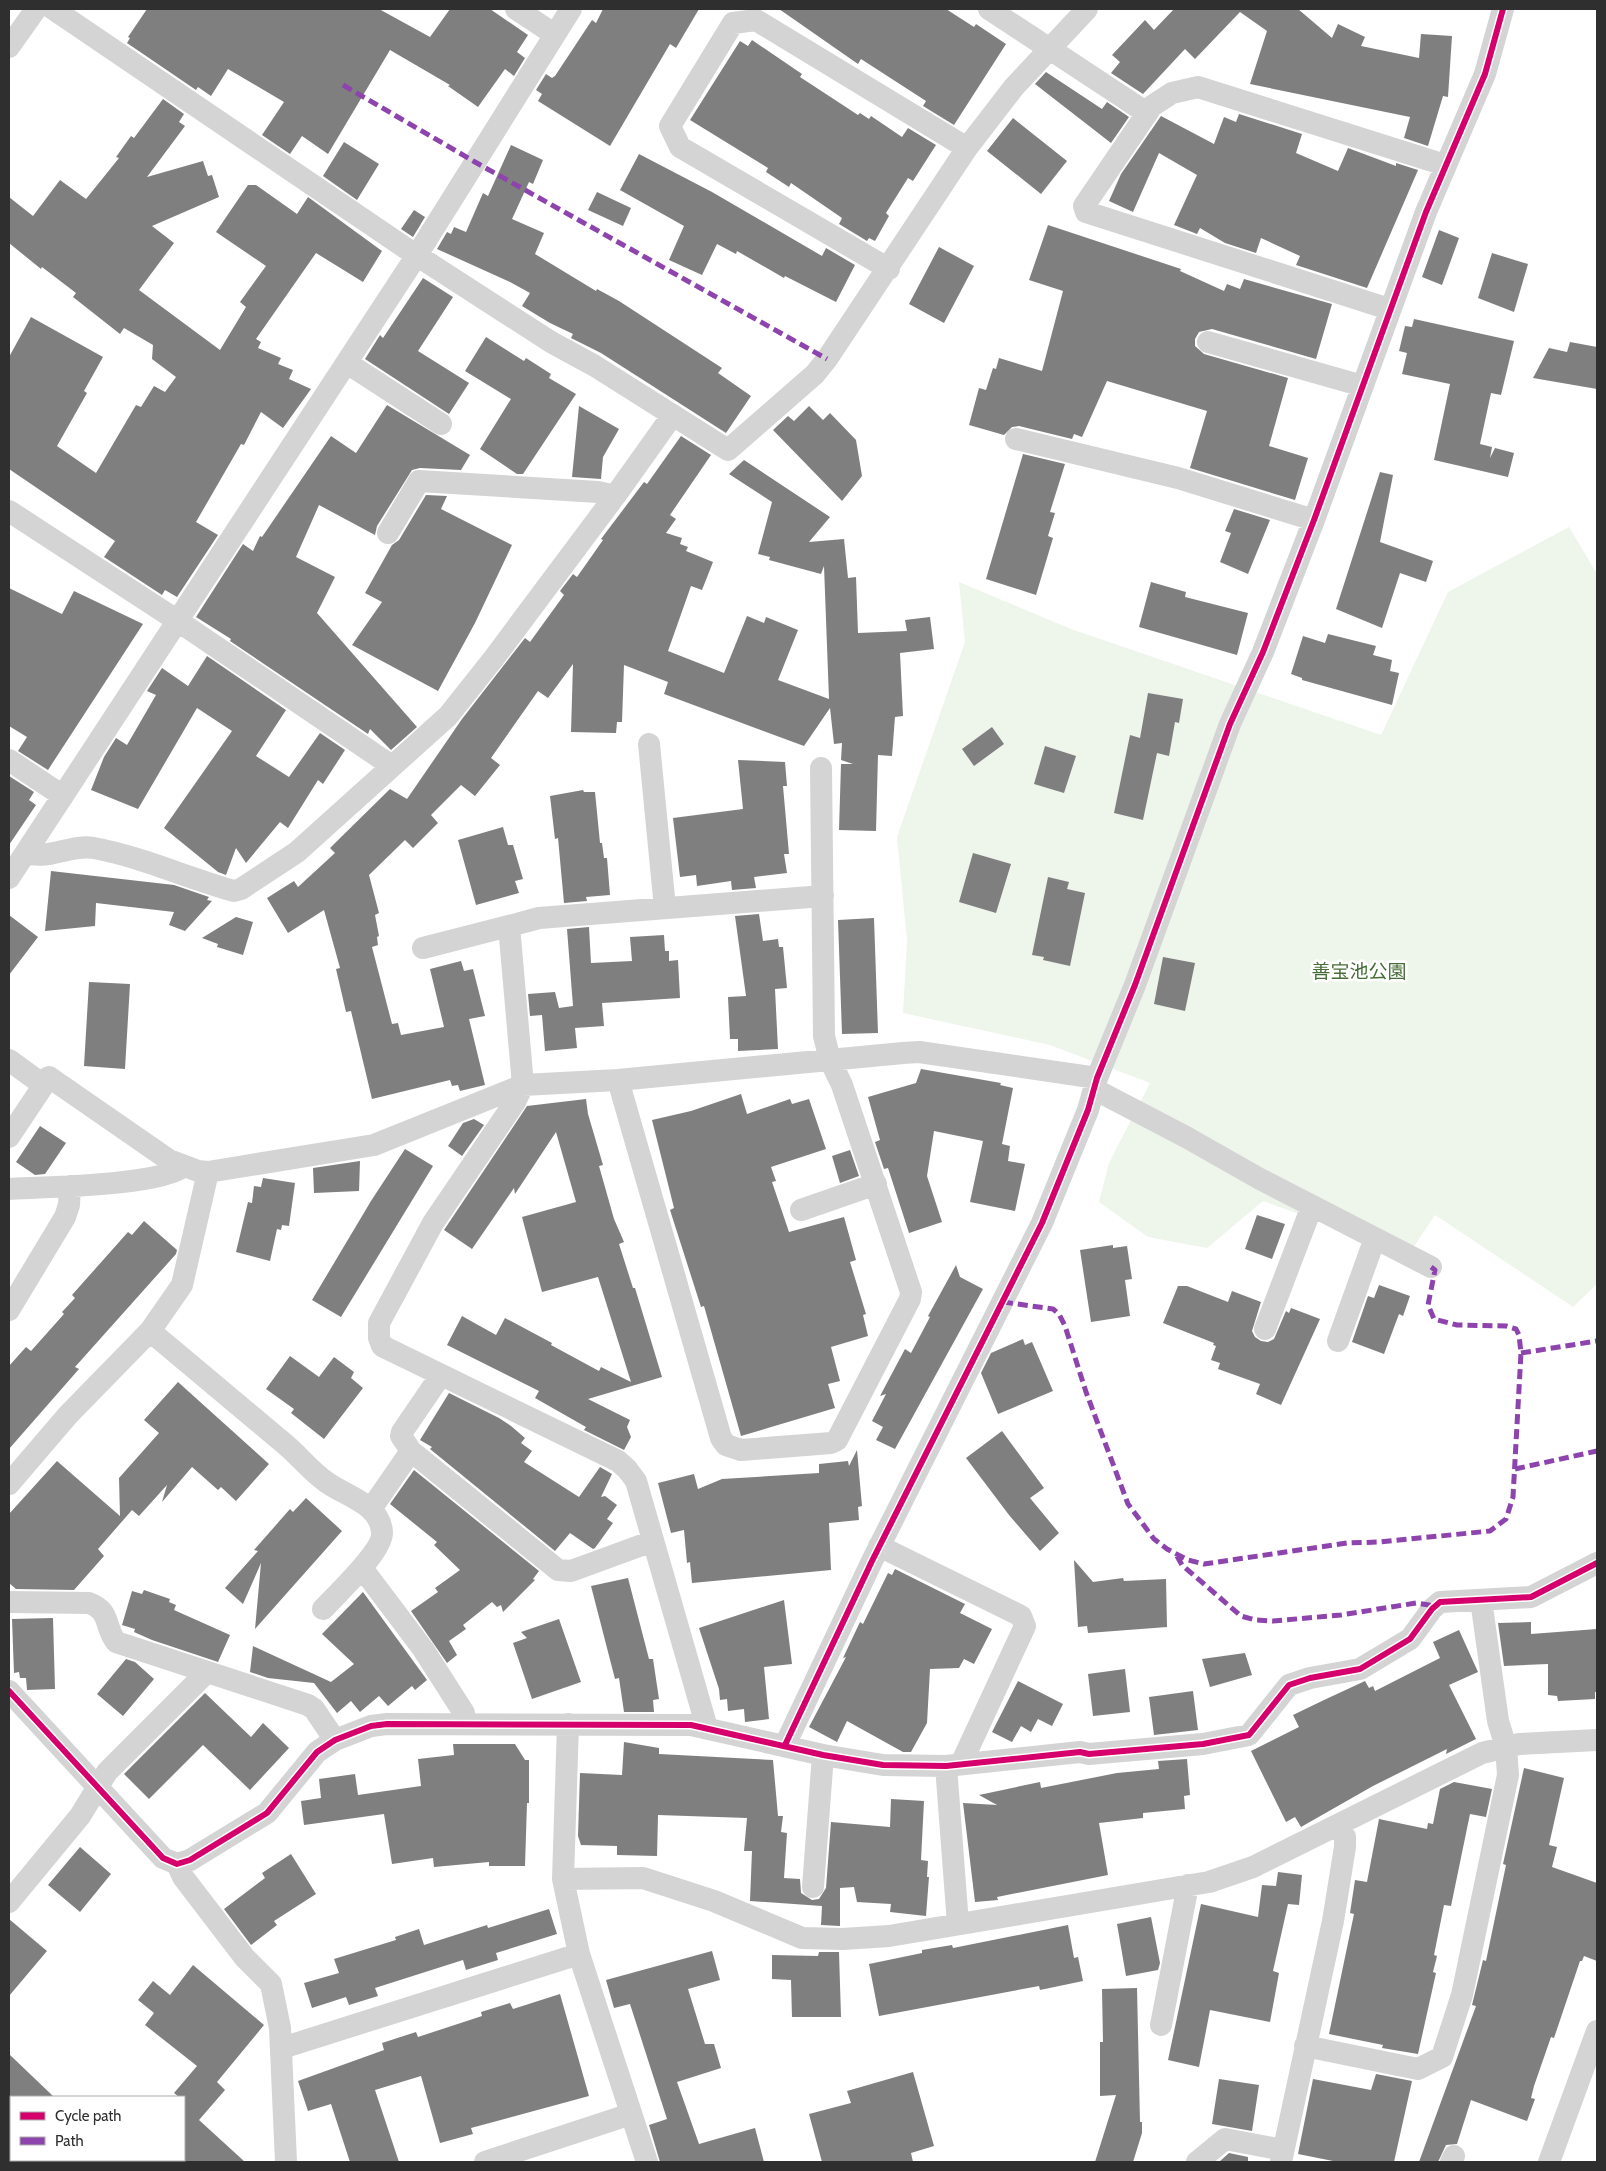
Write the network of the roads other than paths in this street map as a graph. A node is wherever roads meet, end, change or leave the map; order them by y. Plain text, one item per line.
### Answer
1 (36, 9) edge
2 (53, 9) edge
3 (516, 9) edge
4 (571, 9) edge
5 (989, 9) edge
6 (1087, 9) edge
7 (1503, 9) edge
8 (554, 34) junction
9 (9, 47) edge
10 (1051, 47) junction
11 (1147, 113) junction
12 (967, 148) junction
13 (1445, 165) junction
14 (417, 255) junction
15 (888, 269) junction
16 (1389, 309) junction
17 (1208, 342) dead end
18 (346, 363) junction
19 (1363, 386) junction
20 (672, 416) junction
21 (441, 424) dead end
22 (1016, 439) dead end
23 (615, 496) junction
24 (9, 511) edge
25 (1314, 520) junction
26 (388, 533) dead end
27 (178, 621) junction
28 (649, 744) dead end
29 (9, 760) edge
30 (392, 766) junction
31 (821, 768) dead end
32 (63, 796) junction
33 (26, 853) junction
34 (9, 878) edge
35 (823, 896) junction
36 (665, 908) junction
37 (509, 926) junction
38 (423, 948) dead end
39 (9, 1060) edge
40 (830, 1060) junction
41 (618, 1080) junction
42 (1096, 1083) junction
43 (42, 1084) junction
44 (523, 1085) junction
45 (9, 1137) edge
46 (184, 1166) junction
47 (208, 1172) junction
48 (876, 1184) junction
49 (70, 1186) junction
50 (9, 1189) edge
51 (1312, 1206) junction
52 (801, 1210) dead end
53 (1375, 1238) junction
54 (1431, 1267) dead end
55 (9, 1310) edge
56 (1265, 1329) dead end
57 (150, 1330) junction
58 (1338, 1341) dead end
59 (441, 1375) junction
60 (411, 1451) junction
61 (9, 1484) edge
62 (371, 1509) junction
63 (653, 1541) junction
64 (879, 1546) junction
65 (1597, 1563) edge
66 (362, 1568) junction
67 (1481, 1600) junction
68 (9, 1602) edge
69 (323, 1608) dead end
70 (208, 1672) junction
71 (9, 1691) edge
72 (465, 1724) junction
73 (568, 1724) junction
74 (707, 1728) junction
75 (336, 1740) junction
76 (1597, 1740) edge
77 (784, 1745) junction
78 (1506, 1747) junction
79 (823, 1754) junction
80 (953, 1765) junction
81 (98, 1787) junction
82 (1339, 1824) junction
83 (177, 1864) junction
84 (563, 1879) junction
85 (1188, 1885) junction
86 (813, 1887) dead end
87 (9, 1902) edge
88 (958, 1924) junction
89 (580, 1954) junction
90 (1161, 2025) dead end
91 (1597, 2031) edge
92 (1305, 2046) junction
93 (282, 2048) junction
94 (631, 2114) junction
95 (1282, 2156) edge
96 (286, 2162) edge
97 (485, 2162) edge
98 (647, 2162) edge
99 (1197, 2162) edge
100 (1549, 2162) edge

1 - 9 street
2 - 14 street
3 - 8 street
4 - 8 street
5 - 10 street
6 - 10 street
7 - 13 street
8 - 14 street
10 - 11 street
10 - 12 street
11 - 13 street
11 - 16 street
12 - 15 street
12 - 15 street
13 - 16 street
14 - 18 street
14 - 20 street
15 - 20 street
16 - 19 street
17 - 19 street
18 - 21 street
18 - 27 street
19 - 25 street
20 - 23 street
22 - 25 street
23 - 26 street
23 - 30 street
24 - 27 street
25 - 42 street
27 - 30 street
27 - 32 street
28 - 36 street
29 - 32 street
30 - 33 street
31 - 35 street
32 - 33 street
33 - 34 street
35 - 36 street
35 - 40 street
36 - 37 street
37 - 38 street
37 - 44 street
39 - 43 street
40 - 41 street
40 - 42 street
40 - 48 street
41 - 44 street
41 - 48 street
42 - 51 street
42 - 64 street
43 - 45 street
43 - 46 street
44 - 47 street
44 - 59 street
46 - 47 street
46 - 49 street
47 - 57 street
48 - 52 street
49 - 50 street
49 - 55 street
51 - 53 street
51 - 56 street
53 - 54 street
53 - 58 street
57 - 61 street
57 - 62 street
59 - 60 street
59 - 63 street
60 - 62 street
60 - 63 street
62 - 66 street
63 - 74 street
64 - 77 street
64 - 80 street
65 - 67 street
66 - 69 street
66 - 72 street
67 - 78 street
67 - 80 street
68 - 70 street
70 - 75 street
70 - 81 street
71 - 81 street
72 - 73 street
72 - 75 street
73 - 74 street
73 - 84 street
74 - 77 street
75 - 83 street
76 - 78 street
77 - 79 street
78 - 82 street
78 - 92 street
79 - 80 street
79 - 86 street
80 - 88 street
81 - 83 street
81 - 87 street
82 - 85 street
82 - 92 street
83 - 93 street
84 - 88 street
84 - 89 street
85 - 88 street
85 - 90 street
89 - 93 street
89 - 94 street
91 - 100 street
92 - 95 street
93 - 96 street
94 - 97 street
94 - 98 street
95 - 99 street

